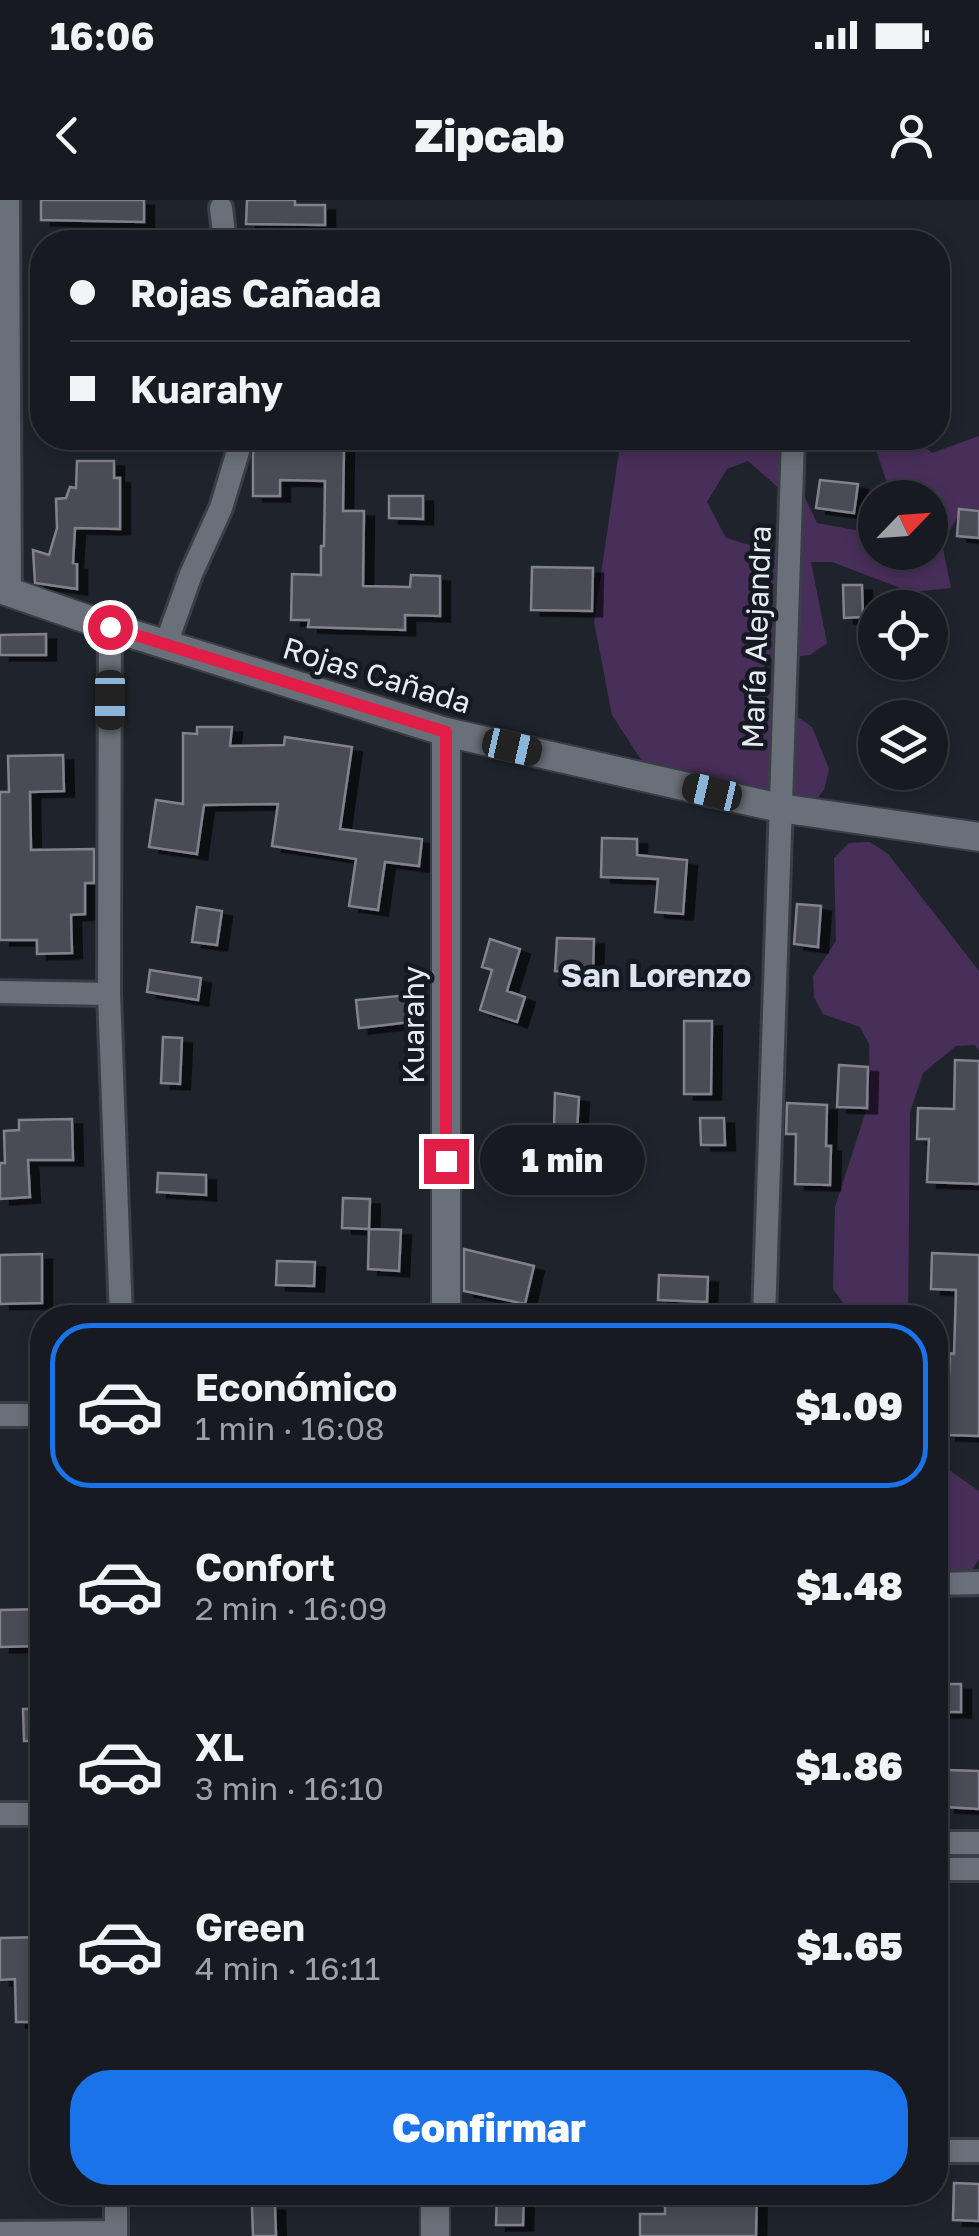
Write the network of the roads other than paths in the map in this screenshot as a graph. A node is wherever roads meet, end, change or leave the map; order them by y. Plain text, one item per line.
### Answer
1 (8, 200) edge
2 (221, 208) dead end
3 (224, 230) edge
4 (239, 450) edge
5 (793, 450) edge
6 (5, 591) edge
7 (110, 627) junction
8 (166, 644) junction
9 (446, 732) junction
10 (780, 808) junction
11 (979, 837) edge
12 (0, 992) edge
13 (110, 994) junction
14 (121, 1305) edge
15 (446, 1305) edge
16 (764, 1305) edge
17 (0, 1415) edge
18 (30, 1415) edge
19 (979, 1583) edge
20 (948, 1584) edge
21 (0, 1814) edge
22 (30, 1814) edge
23 (979, 1843) edge
24 (948, 1844) edge
25 (948, 1868) edge
26 (979, 1868) edge
27 (948, 2151) edge
28 (979, 2151) edge
29 (116, 2205) edge
30 (436, 2205) edge
31 (0, 2234) edge
32 (116, 2234) edge
33 (435, 2236) edge

1 - 6 street
2 - 3 street
4 - 8 street
5 - 10 street, María Alejandra
6 - 7 main road, Rojas Cañada
7 - 8 main road, Rojas Cañada
7 - 13 street
8 - 9 main road, Rojas Cañada
9 - 10 main road, Rojas Cañada
9 - 15 main road, Kuarahy
10 - 11 main road, Rojas Cañada
10 - 16 street, María Alejandra
12 - 13 street
13 - 14 street
17 - 18 street
19 - 20 street
21 - 22 street
23 - 24 street
25 - 26 street
27 - 28 street
29 - 32 street
30 - 33 main road
31 - 32 street

